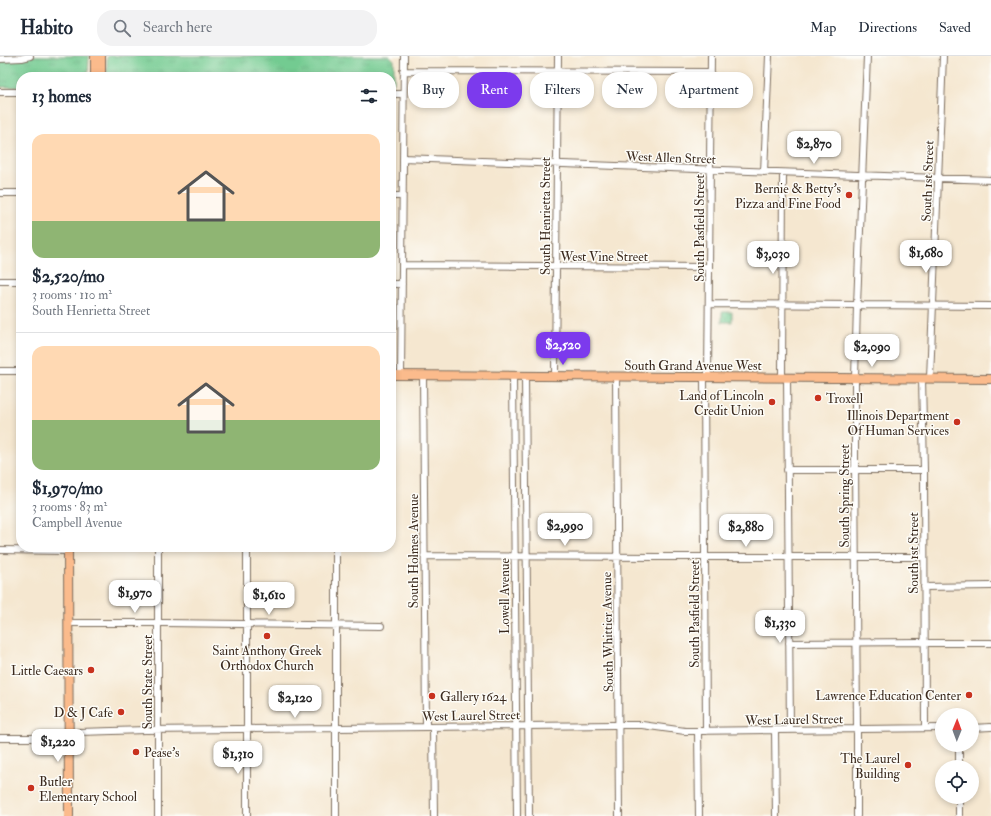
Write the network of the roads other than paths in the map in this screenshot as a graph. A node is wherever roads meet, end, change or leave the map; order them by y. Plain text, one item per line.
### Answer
1 (30, 56) edge
2 (95, 56) edge
3 (101, 56) edge
4 (404, 56) edge
5 (558, 56) edge
6 (711, 56) edge
7 (769, 56) edge
8 (867, 56) edge
9 (943, 56) edge
10 (0, 59) edge
11 (404, 71) junction
12 (558, 71) junction
13 (95, 72) edge
14 (101, 72) edge
15 (711, 72) joint
16 (0, 92) edge
17 (16, 92) edge
18 (396, 94) edge
19 (403, 94) junction
20 (711, 108) edge
21 (403, 158) junction
22 (556, 164) junction
23 (710, 170) junction
24 (764, 172) junction
25 (783, 173) junction
26 (862, 175) junction
27 (938, 178) junction
28 (991, 180) edge
29 (0, 193) edge
30 (16, 194) edge
31 (396, 196) edge
32 (402, 196) junction
33 (402, 265) junction
34 (556, 266) junction
35 (709, 267) junction
36 (0, 281) edge
37 (16, 281) edge
38 (396, 284) edge
39 (402, 284) junction
40 (709, 304) junction
41 (782, 304) junction
42 (857, 305) junction
43 (933, 306) junction
44 (991, 306) edge
45 (0, 371) edge
46 (16, 371) edge
47 (396, 375) edge
48 (401, 375) junction
49 (423, 375) junction
50 (513, 376) junction
51 (526, 376) junction
52 (555, 376) junction
53 (616, 376) junction
54 (706, 377) junction
55 (784, 377) junction
56 (855, 378) junction
57 (926, 378) junction
58 (991, 379) edge
59 (787, 470) junction
60 (855, 470) junction
61 (924, 470) junction
62 (0, 550) edge
63 (16, 550) edge
64 (68, 552) edge
65 (158, 552) edge
66 (247, 552) edge
67 (336, 552) edge
68 (424, 556) junction
69 (515, 556) junction
70 (527, 556) junction
71 (705, 556) junction
72 (617, 557) junction
73 (788, 557) junction
74 (855, 557) junction
75 (924, 557) junction
76 (991, 586) edge
77 (924, 587) junction
78 (68, 623) junction
79 (158, 623) junction
80 (247, 624) junction
81 (336, 625) junction
82 (381, 626) dead end
83 (924, 642) junction
84 (789, 643) junction
85 (856, 643) junction
86 (991, 643) edge
87 (619, 725) junction
88 (516, 726) junction
89 (528, 726) junction
90 (426, 727) junction
91 (433, 727) junction
92 (336, 728) junction
93 (925, 728) junction
94 (935, 728) edge
95 (979, 728) edge
96 (991, 728) edge
97 (247, 729) junction
98 (857, 729) junction
99 (158, 730) junction
100 (775, 730) junction
101 (790, 730) junction
102 (698, 731) junction
103 (706, 731) junction
104 (69, 734) junction
105 (0, 738) edge
106 (959, 804) edge
107 (69, 816) edge
108 (158, 816) edge
109 (247, 816) edge
110 (336, 816) edge
111 (434, 816) edge
112 (517, 816) edge
113 (529, 816) edge
114 (620, 816) edge
115 (699, 816) edge
116 (776, 816) edge
117 (857, 816) edge
118 (959, 816) edge

1 - 10 street
2 - 13 main road
3 - 14 main road
4 - 11 street
5 - 12 street, South Henrietta Street
6 - 15 street, South Pasfield Street
7 - 24 street
8 - 26 street, South Spring Street
9 - 27 street, South 1st Street
11 - 12 street
11 - 19 street
12 - 15 street
12 - 22 street, South Henrietta Street
16 - 17 street
18 - 19 street
19 - 21 street
20 - 23 street, South Pasfield Street
21 - 22 street, West Allen Street
21 - 32 street
22 - 23 street, West Allen Street
22 - 34 street, South Henrietta Street
23 - 24 street, West Allen Street
23 - 35 street, South Pasfield Street
24 - 25 street, West Allen Street
25 - 26 street, West Allen Street
25 - 41 street
26 - 27 street, West Allen Street
26 - 42 street, South Spring Street
27 - 28 street, West Allen Street
27 - 43 street, South 1st Street
29 - 30 street
31 - 32 street
32 - 33 street
33 - 34 street, West Vine Street
33 - 39 street
34 - 35 street, West Vine Street
34 - 52 street, South Henrietta Street
35 - 40 street, South Pasfield Street
36 - 37 street
38 - 39 street
39 - 48 street
40 - 41 street
40 - 54 street, South Pasfield Street
41 - 42 street
41 - 55 street
42 - 43 street
42 - 56 street, South Spring Street
43 - 44 street
43 - 57 street, South 1st Street
45 - 46 street
47 - 48 main road, South Grand Avenue West
48 - 49 main road, South Grand Avenue West
49 - 50 main road, South Grand Avenue West
49 - 68 street, South Holmes Avenue
50 - 51 main road, South Grand Avenue West
50 - 69 street, Lowell Avenue
51 - 52 main road, South Grand Avenue West
51 - 70 street, Lowell Avenue
52 - 53 main road, South Grand Avenue West
53 - 54 main road, South Grand Avenue West
53 - 72 street, South Whittier Avenue
54 - 55 main road, South Grand Avenue West
54 - 71 street, South Pasfield Street
55 - 56 main road, South Grand Avenue West
55 - 59 street
56 - 57 main road, South Grand Avenue West
56 - 60 street, South Spring Street
57 - 58 main road, South Grand Avenue West
57 - 61 street, South 1st Street
59 - 60 street
59 - 73 street
60 - 61 street
60 - 74 street, South Spring Street
61 - 75 street, South 1st Street
62 - 63 street
64 - 78 main road
65 - 79 street, South State Street
66 - 80 street
67 - 81 street
68 - 69 street
68 - 90 street, South Holmes Avenue
69 - 70 street
69 - 88 street, Lowell Avenue
70 - 72 street
70 - 89 street, Lowell Avenue
71 - 72 street
71 - 73 street
71 - 103 street, South Pasfield Street
72 - 87 street, South Whittier Avenue
73 - 74 street
73 - 84 street
74 - 75 street
74 - 85 street, South Spring Street
75 - 77 street, South 1st Street
76 - 77 street
77 - 83 street, South 1st Street
78 - 79 street
78 - 104 main road
79 - 80 street
79 - 99 street, South State Street
80 - 81 street
80 - 97 street
81 - 82 street
81 - 92 street
83 - 85 street
83 - 86 street
83 - 93 street, South 1st Street
84 - 85 street
84 - 101 street
85 - 98 street, South Spring Street
87 - 89 street, West Laurel Street
87 - 102 street, West Laurel Street
87 - 114 street, South Whittier Avenue
88 - 89 street, West Laurel Street
88 - 91 street, West Laurel Street
88 - 112 street, Lowell Avenue
89 - 113 street, Lowell Avenue
90 - 91 street, West Laurel Street
90 - 92 street, West Laurel Street
91 - 111 street
92 - 97 street, West Laurel Street
92 - 110 street
93 - 94 street, West Laurel Street
93 - 98 street, West Laurel Street
95 - 96 street
97 - 99 street, West Laurel Street
97 - 109 street
98 - 101 street, West Laurel Street
98 - 117 street, South Spring Street
99 - 104 street, West Laurel Street
99 - 108 street, South State Street
100 - 101 street, West Laurel Street
100 - 103 street, West Laurel Street
100 - 116 street
102 - 103 street, West Laurel Street
102 - 115 street
104 - 105 street, West Laurel Street
104 - 107 main road
106 - 118 street

